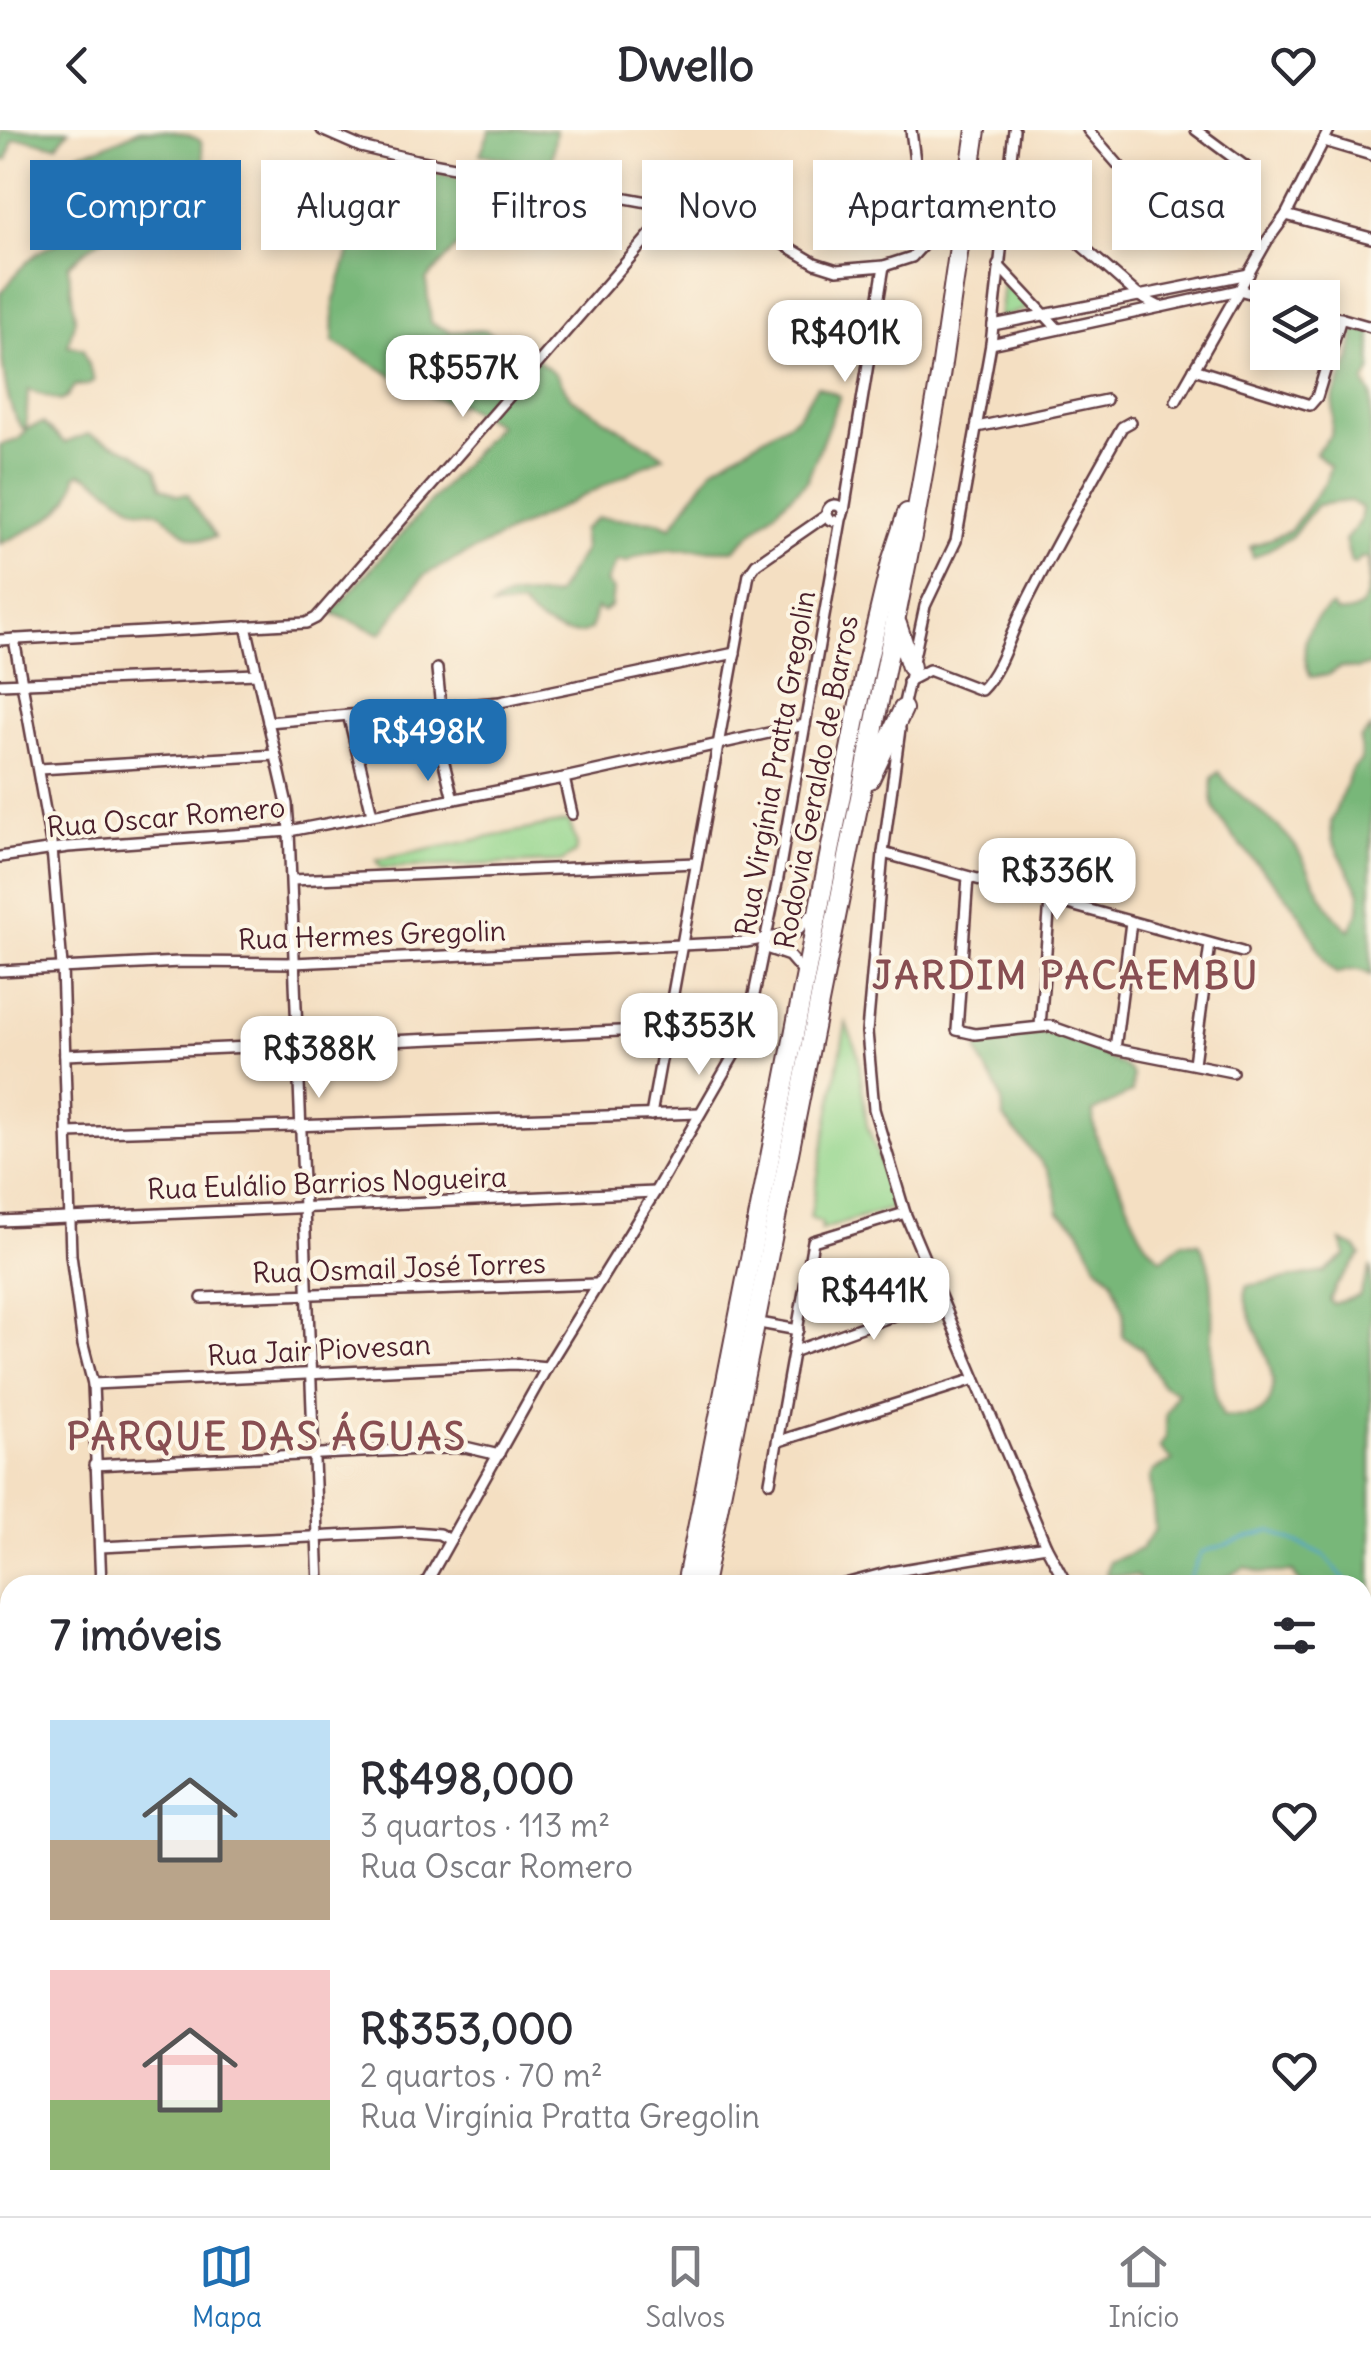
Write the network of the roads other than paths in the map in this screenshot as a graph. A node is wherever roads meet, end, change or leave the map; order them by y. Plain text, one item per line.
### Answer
1 (322, 130) edge
2 (911, 130) edge
3 (976, 130) edge
4 (1014, 130) edge
5 (1088, 130) edge
6 (1196, 130) edge
7 (1329, 130) edge
8 (1324, 141) junction
9 (1371, 155) edge
10 (1011, 160) edge
11 (1114, 160) edge
12 (1237, 160) edge
13 (642, 199) edge
14 (1286, 215) junction
15 (1371, 238) edge
16 (642, 244) edge
17 (793, 249) edge
18 (1000, 250) edge
19 (1086, 250) edge
20 (998, 265) junction
21 (884, 266) junction
22 (1249, 274) junction
23 (1239, 290) junction
24 (1250, 293) edge
25 (1139, 296) junction
26 (1160, 307) junction
27 (1046, 316) junction
28 (1341, 318) joint
29 (993, 325) junction
30 (1371, 326) edge
31 (1058, 329) junction
32 (991, 344) junction
33 (1194, 369) junction
34 (1106, 400) dead end
35 (1176, 401) dead end
36 (1131, 422) dead end
37 (978, 427) junction
38 (925, 465) junction
39 (842, 516) junction
40 (896, 622) junction
41 (246, 626) junction
42 (0, 640) edge
43 (14, 640) junction
44 (735, 652) junction
45 (438, 669) dead end
46 (257, 674) junction
47 (910, 674) junction
48 (24, 682) junction
49 (0, 684) edge
50 (903, 709) junction
51 (436, 710) junction
52 (349, 718) junction
53 (268, 722) junction
54 (805, 724) junction
55 (719, 741) junction
56 (275, 755) junction
57 (39, 770) junction
58 (564, 778) junction
59 (452, 799) junction
60 (858, 807) junction
61 (372, 814) junction
62 (572, 814) dead end
63 (290, 831) junction
64 (52, 849) junction
65 (883, 854) junction
66 (0, 857) edge
67 (696, 863) junction
68 (1066, 868) dead end
69 (968, 877) junction
70 (292, 880) junction
71 (823, 890) junction
72 (1050, 901) junction
73 (770, 921) junction
74 (1132, 922) junction
75 (788, 936) junction
76 (766, 943) junction
77 (1210, 944) junction
78 (682, 946) junction
79 (1242, 952) dead end
80 (294, 963) junction
81 (62, 966) junction
82 (0, 971) edge
83 (806, 976) junction
84 (1040, 1026) junction
85 (666, 1029) junction
86 (297, 1045) junction
87 (1116, 1049) junction
88 (64, 1055) junction
89 (1194, 1062) junction
90 (1232, 1072) dead end
91 (700, 1113) junction
92 (651, 1115) junction
93 (302, 1126) junction
94 (67, 1133) junction
95 (656, 1192) junction
96 (780, 1200) junction
97 (303, 1206) junction
98 (905, 1213) junction
99 (71, 1216) junction
100 (0, 1221) edge
101 (597, 1284) junction
102 (308, 1293) junction
103 (202, 1298) dead end
104 (940, 1299) junction
105 (766, 1324) junction
106 (798, 1330) junction
107 (794, 1351) junction
108 (548, 1367) junction
109 (312, 1372) junction
110 (975, 1379) junction
111 (93, 1384) junction
112 (779, 1441) junction
113 (499, 1455) junction
114 (314, 1456) junction
115 (729, 1457) junction
116 (94, 1465) junction
117 (770, 1482) dead end
118 (318, 1534) junction
119 (450, 1540) junction
120 (1046, 1546) junction
121 (100, 1547) junction
122 (100, 1575) edge
123 (319, 1575) edge
124 (431, 1575) edge
125 (688, 1575) edge
126 (705, 1575) edge
127 (879, 1575) edge
128 (1062, 1575) edge

1 - 13 street
2 - 21 street
3 - 38 highway, Rodovia Geraldo de Barros
4 - 10 street
5 - 11 street
6 - 12 street
7 - 8 street
8 - 9 street
8 - 14 street
14 - 15 street
14 - 22 street
16 - 41 street
17 - 21 street
18 - 20 street
19 - 25 street
20 - 27 street
20 - 29 street
21 - 39 street, Rua Virgínia Pratta Gregolin
22 - 23 street
22 - 25 street
23 - 24 street
23 - 26 street
23 - 33 street
25 - 26 street
25 - 27 street
26 - 31 street
27 - 29 street
27 - 31 street
28 - 30 street
28 - 33 street
29 - 32 street
31 - 32 street
32 - 37 street
33 - 35 street
34 - 37 street
36 - 47 street
37 - 47 street
38 - 40 highway, Rodovia Geraldo de Barros
38 - 71 highway, Rodovia Geraldo de Barros
39 - 44 street
39 - 54 street, Rua Virgínia Pratta Gregolin
40 - 47 highway
40 - 60 highway, Rodovia Geraldo de Barros
41 - 43 street
41 - 46 street
42 - 43 street
43 - 48 street
44 - 51 street
44 - 55 street
45 - 51 street
46 - 48 street
46 - 53 street
47 - 50 street
48 - 49 street
48 - 57 street
50 - 60 highway
50 - 65 street
51 - 52 street
51 - 59 street
52 - 53 street
52 - 61 street
53 - 56 street
54 - 55 street, Rua Oscar Romero
54 - 73 street, Rua Virgínia Pratta Gregolin
55 - 58 street, Rua Oscar Romero
55 - 67 street
56 - 57 street
56 - 63 street
57 - 64 street
58 - 59 street, Rua Oscar Romero
58 - 62 street
59 - 61 street, Rua Oscar Romero
60 - 96 highway, Rodovia Geraldo de Barros
61 - 63 street, Rua Oscar Romero
63 - 64 street, Rua Oscar Romero
63 - 70 street
64 - 66 street, Rua Oscar Romero
64 - 81 street
65 - 69 street
65 - 98 street
67 - 70 street
67 - 78 street
68 - 72 street
69 - 72 street
69 - 84 street
70 - 80 street
71 - 75 street
71 - 83 highway, Rodovia Geraldo de Barros
72 - 74 street
72 - 84 street
73 - 75 street
73 - 76 street, Rua Virgínia Pratta Gregolin
74 - 77 street
74 - 87 street
75 - 76 street, Rua Hermes Gregolin
76 - 78 street, Rua Hermes Gregolin
76 - 83 street
76 - 91 street, Rua Virgínia Pratta Gregolin
77 - 79 street
77 - 89 street
78 - 80 street, Rua Hermes Gregolin
78 - 85 street
80 - 81 street, Rua Hermes Gregolin
80 - 86 street
81 - 82 street, Rua Hermes Gregolin
81 - 88 street
83 - 125 highway, Rodovia Geraldo de Barros
84 - 87 street
85 - 86 street
85 - 92 street
86 - 88 street
86 - 93 street
87 - 89 street
88 - 94 street
89 - 90 street
91 - 92 street
91 - 95 street, Rua Virgínia Pratta Gregolin
92 - 93 street
93 - 94 street
93 - 97 street
94 - 99 street
95 - 97 street, Rua Eulálio Barrios Nogueira
95 - 101 street, Rua Virgínia Pratta Gregolin
96 - 105 highway
96 - 115 highway, Rodovia Geraldo de Barros
97 - 99 street, Rua Eulálio Barrios Nogueira
97 - 102 street
98 - 104 street
98 - 106 street
99 - 100 street, Rua Eulálio Barrios Nogueira
99 - 111 street
101 - 102 street, Rua Osmail José Torres
101 - 108 street, Rua Virgínia Pratta Gregolin
102 - 103 street, Rua Osmail José Torres
102 - 109 street
104 - 107 street
104 - 110 street
105 - 106 street
105 - 115 highway
106 - 107 street
107 - 112 street
108 - 109 street, Rua Jair Piovesan
108 - 113 street, Rua Virgínia Pratta Gregolin
109 - 111 street, Rua Jair Piovesan
109 - 114 street
110 - 112 street
110 - 120 street
111 - 116 street
112 - 117 street
113 - 114 street
113 - 119 street, Rua Virgínia Pratta Gregolin
114 - 116 street
114 - 118 street
115 - 126 highway, Rodovia Geraldo de Barros
116 - 121 street
118 - 119 street
118 - 121 street
118 - 123 street
119 - 124 street, Rua Virgínia Pratta Gregolin
120 - 127 street
120 - 128 street
121 - 122 street

